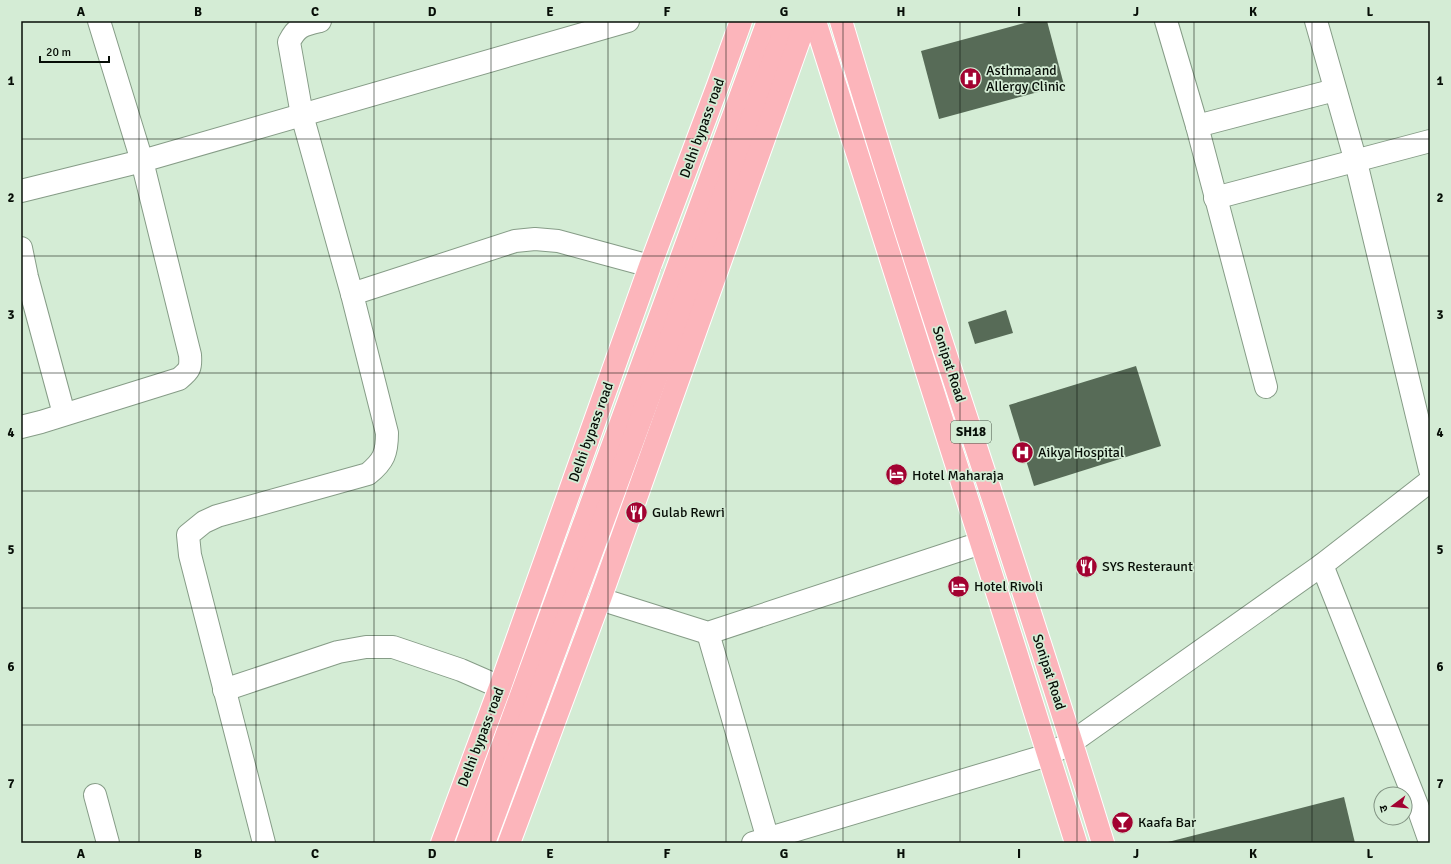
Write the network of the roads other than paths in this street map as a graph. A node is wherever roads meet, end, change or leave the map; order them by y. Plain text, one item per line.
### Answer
1 (100, 21) edge
2 (320, 21) edge
3 (628, 21) edge
4 (741, 21) edge
5 (768, 21) edge
6 (788, 21) edge
7 (806, 21) edge
8 (815, 21) edge
9 (841, 21) edge
10 (1166, 21) edge
11 (1316, 21) edge
12 (1335, 90) junction
13 (302, 115) junction
14 (1197, 126) junction
15 (1430, 141) edge
16 (142, 161) junction
17 (1356, 162) junction
18 (21, 191) edge
19 (1215, 198) junction
20 (22, 254) edge
21 (650, 266) junction
22 (352, 294) junction
23 (1266, 386) dead end
24 (64, 414) junction
25 (21, 426) edge
26 (1430, 470) edge
27 (1430, 481) edge
28 (981, 543) junction
29 (1322, 565) junction
30 (600, 599) junction
31 (708, 633) junction
32 (500, 688) junction
33 (224, 690) junction
34 (1072, 742) junction
35 (1048, 755) junction
36 (95, 795) dead end
37 (763, 842) edge
38 (1430, 842) edge
39 (108, 843) edge
40 (264, 843) edge
41 (442, 843) edge
42 (467, 843) edge
43 (484, 843) edge
44 (509, 843) edge
45 (1076, 843) edge
46 (1103, 843) edge

1 - 16 street
2 - 13 street
3 - 13 street
4 - 21 main road, Delhi bypass road
5 - 42 main road
6 - 43 main road
7 - 30 main road
8 - 28 main road, Sonipat Road / SH18
9 - 34 main road, Sonipat Road / SH18
10 - 14 street
11 - 12 street
12 - 14 street
12 - 17 street
13 - 16 street
13 - 22 street
14 - 19 street
15 - 17 street
16 - 18 street
16 - 24 street
17 - 19 street
17 - 26 street
19 - 23 street
20 - 24 street
21 - 22 street
21 - 32 main road, Delhi bypass road
22 - 33 street
24 - 25 street
27 - 29 street
28 - 31 street
28 - 35 main road, Sonipat Road / SH18
29 - 34 street
29 - 38 street
30 - 31 street
30 - 44 main road
31 - 37 street
32 - 33 street
32 - 41 main road, Delhi bypass road
33 - 40 street
34 - 35 street
34 - 46 main road, Sonipat Road / SH18
35 - 37 street
35 - 45 main road, Sonipat Road / SH18
36 - 39 street

